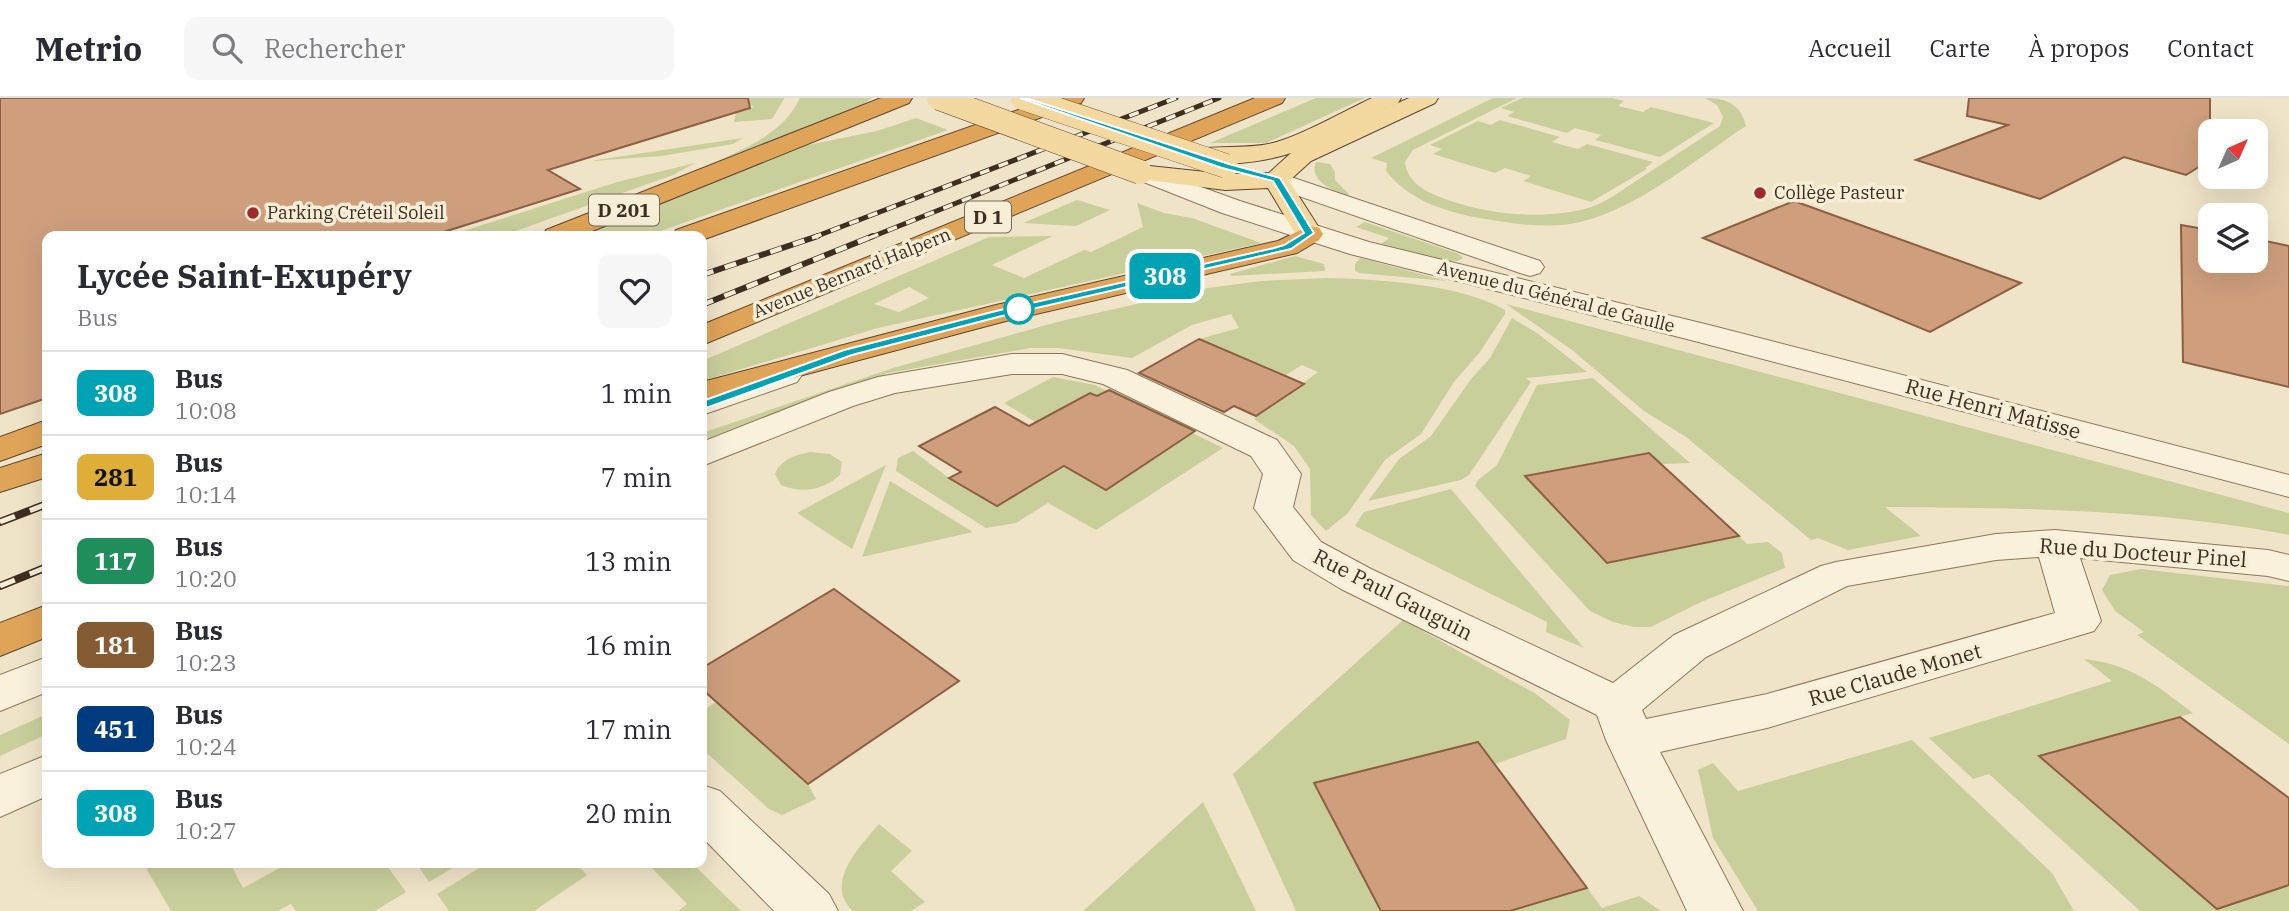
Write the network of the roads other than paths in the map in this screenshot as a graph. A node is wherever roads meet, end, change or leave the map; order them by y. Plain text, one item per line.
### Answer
1 (901, 98) edge
2 (939, 98) edge
3 (1023, 98) edge
4 (1073, 98) edge
5 (1275, 98) edge
6 (1390, 98) edge
7 (1427, 98) edge
8 (1229, 167) junction
9 (1140, 172) junction
10 (1276, 180) junction
11 (569, 231) edge
12 (699, 231) edge
13 (1309, 233) junction
14 (1698, 332) junction
15 (707, 334) edge
16 (848, 352) junction
17 (707, 391) edge
18 (707, 403) edge
19 (42, 433) edge
20 (0, 450) edge
21 (707, 453) edge
22 (42, 466) edge
23 (0, 481) edge
24 (2289, 486) edge
25 (2055, 543) junction
26 (2289, 568) edge
27 (42, 620) edge
28 (42, 632) edge
29 (0, 641) edge
30 (0, 648) edge
31 (42, 675) edge
32 (0, 694) edge
33 (1623, 723) junction
34 (42, 776) edge
35 (0, 797) edge
36 (707, 810) edge
37 (810, 911) edge
38 (1714, 911) edge

1 - 11 highway, D 201
2 - 9 main road, Avenue du Général de Gaulle, bridge
3 - 8 main road, bridge
4 - 12 highway
5 - 15 highway, Avenue Bernard Halpern / D 1
6 - 8 main road
7 - 10 main road
8 - 9 main road
8 - 10 main road
9 - 13 street, Avenue du Général de Gaulle
10 - 13 main road
10 - 14 street, Avenue du Général de Gaulle
13 - 14 street, Avenue du Général de Gaulle
13 - 16 highway
14 - 24 street, Rue Henri Matisse
16 - 17 highway
16 - 18 street
19 - 20 highway
21 - 33 street, Rue Paul Gauguin
22 - 23 highway
25 - 26 street, Rue du Docteur Pinel
25 - 33 street, Rue du Docteur Pinel
25 - 33 street, Rue Claude Monet
27 - 29 highway
28 - 30 highway
31 - 32 street
33 - 38 street
34 - 35 street
36 - 37 street

